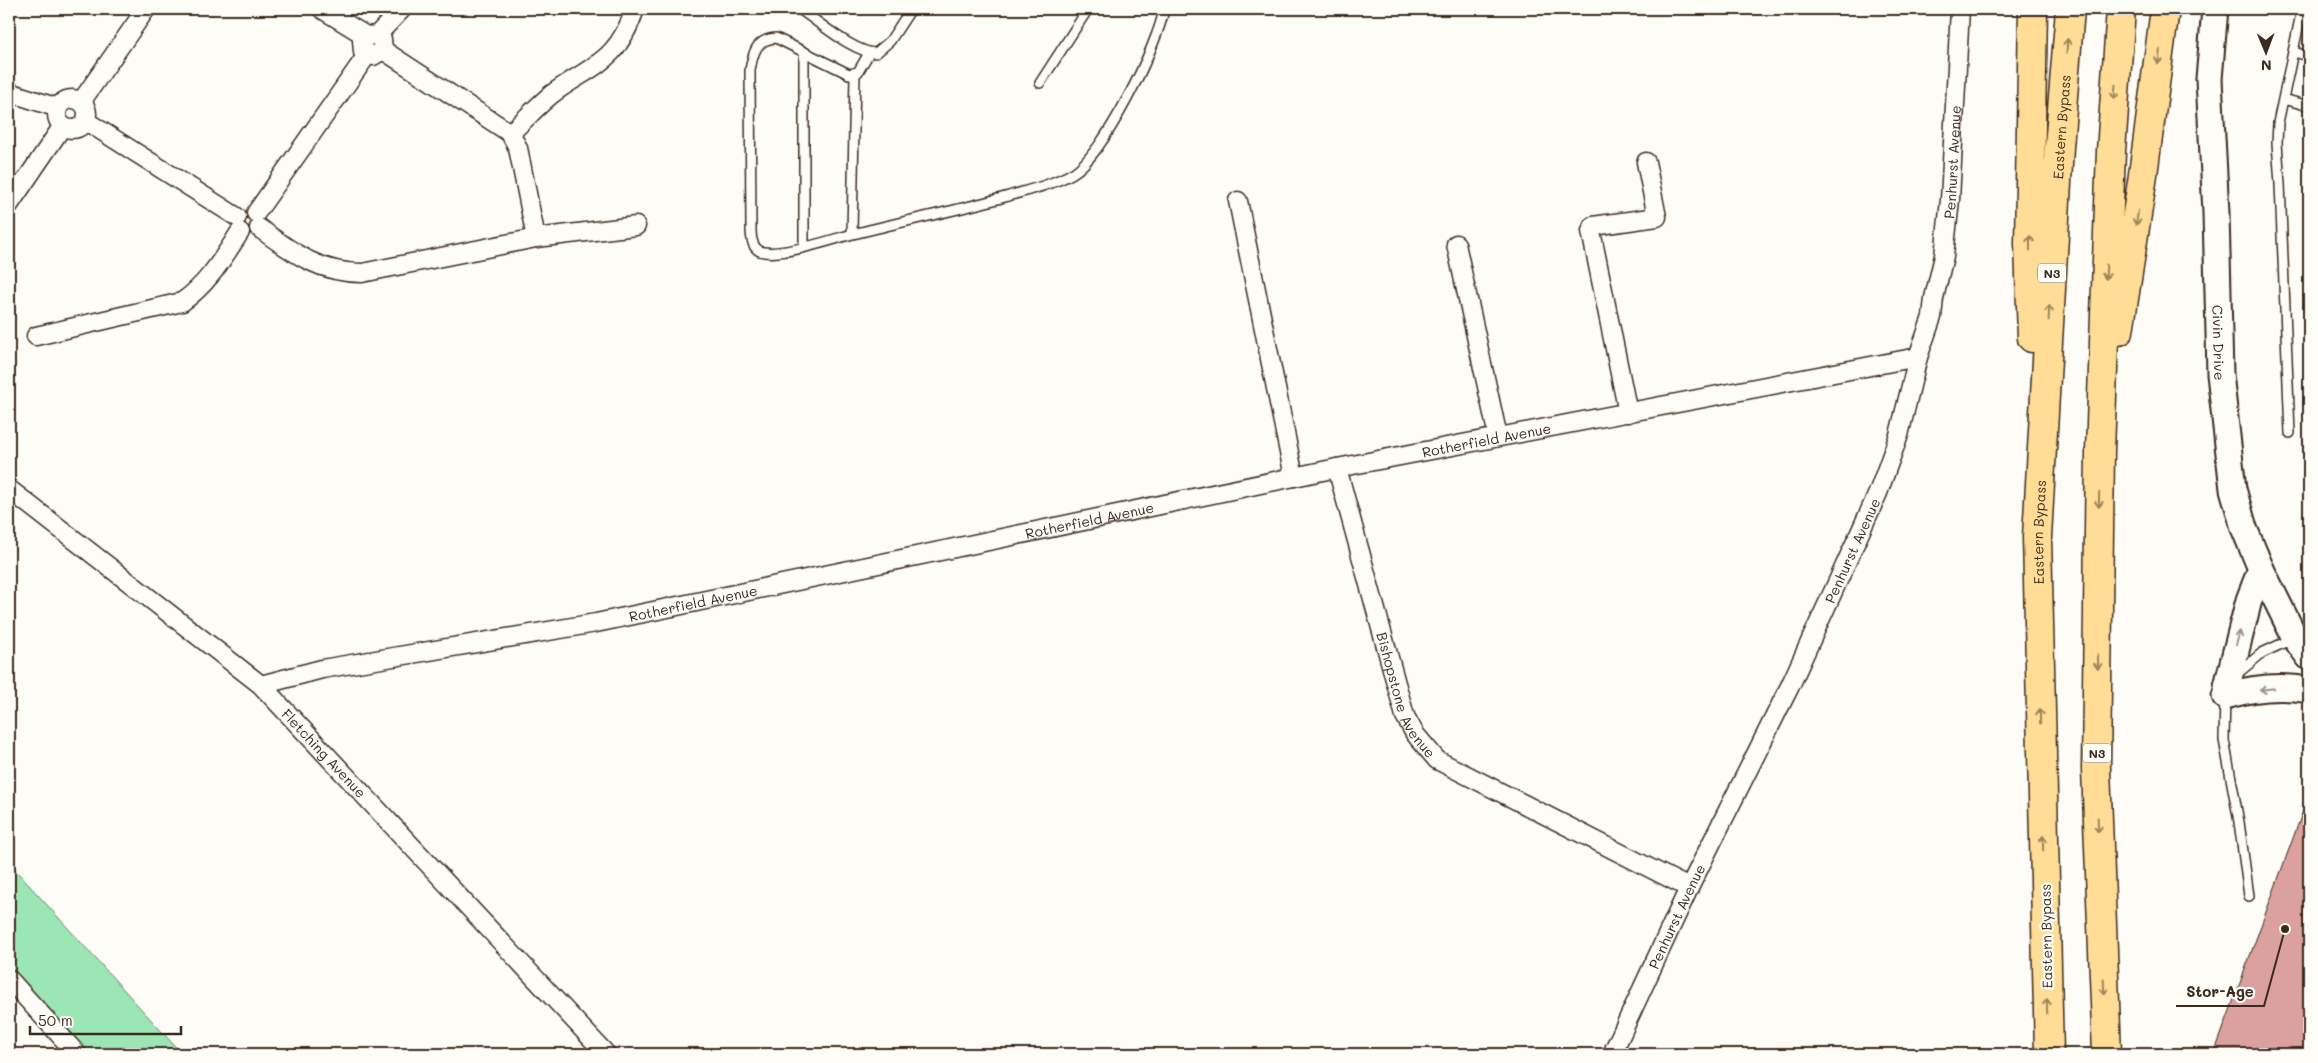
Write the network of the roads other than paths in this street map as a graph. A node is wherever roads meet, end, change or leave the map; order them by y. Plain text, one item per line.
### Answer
1 (146, 9) edge
2 (322, 9) edge
3 (402, 9) edge
4 (635, 9) edge
5 (798, 9) edge
6 (911, 9) edge
7 (1088, 9) edge
8 (1164, 9) edge
9 (1960, 9) edge
10 (2033, 9) edge
11 (2070, 9) edge
12 (2121, 9) edge
13 (2165, 9) edge
14 (2216, 9) edge
15 (2302, 9) edge
16 (373, 44) junction
17 (2293, 52) junction
18 (804, 53) junction
19 (869, 53) junction
20 (2309, 56) edge
21 (855, 74) junction
22 (1040, 83) dead end
23 (15, 94) dead end
24 (2283, 99) junction
25 (81, 102) junction
26 (2309, 106) edge
27 (58, 108) junction
28 (86, 121) junction
29 (62, 127) junction
30 (510, 133) junction
31 (1646, 162) dead end
32 (1238, 201) dead end
33 (9, 206) edge
34 (257, 220) junction
35 (238, 225) junction
36 (636, 226) dead end
37 (852, 234) junction
38 (536, 238) junction
39 (1456, 244) dead end
40 (804, 247) junction
41 (36, 336) dead end
42 (1918, 357) junction
43 (1628, 412) junction
44 (2290, 433) dead end
45 (1498, 437) junction
46 (2100, 451) junction
47 (1337, 468) junction
48 (1294, 477) junction
49 (9, 489) edge
50 (2037, 537) junction
51 (2261, 569) junction
52 (2302, 647) edge
53 (261, 685) junction
54 (2309, 690) edge
55 (2226, 691) junction
56 (1689, 888) junction
57 (2249, 896) dead end
58 (9, 980) edge
59 (77, 1054) edge
60 (606, 1054) edge
61 (1612, 1054) edge
62 (2049, 1054) edge
63 (2107, 1054) edge

1 - 25 street
2 - 16 street
3 - 16 street
4 - 30 street
5 - 19 lane
6 - 19 lane
7 - 22 lane
8 - 37 lane
9 - 42 street, Penhurst Avenue
50 -> 10 highway
50 -> 11 highway, Eastern Bypass / N3
12 -> 46 highway, N3
13 -> 46 highway
14 - 51 main road, Civin Drive
15 - 17 lane
16 - 30 street
16 - 34 street
17 - 20 lane
17 - 24 lane
18 - 21 lane
18 - 40 lane
18 - 40 lane
19 - 21 lane
21 - 37 lane
23 - 27 street
24 - 26 lane
24 - 44 lane
25 - 27 street
25 - 28 street
27 - 29 street
28 - 29 street
28 - 35 street
29 - 33 street
30 - 38 street
31 - 43 street
32 - 48 street
34 - 35 street
34 - 38 street
35 - 41 street
36 - 38 street
37 - 40 lane
39 - 45 street
42 - 43 street, Rotherfield Avenue
42 - 56 street, Penhurst Avenue
43 - 45 street, Rotherfield Avenue
45 - 47 street, Rotherfield Avenue
46 -> 63 highway, N3
47 - 48 street, Rotherfield Avenue
47 - 56 street, Bishopstone Avenue
48 - 53 street, Rotherfield Avenue
49 - 53 street, Fletching Avenue
62 -> 50 highway, Eastern Bypass / N3
51 - 52 main road, Civin Drive
55 -> 51 main road
52 - 55 lane
53 - 60 street, Fletching Avenue
54 -> 55 main road
55 - 57 lane
56 - 61 street, Penhurst Avenue
58 - 59 street

